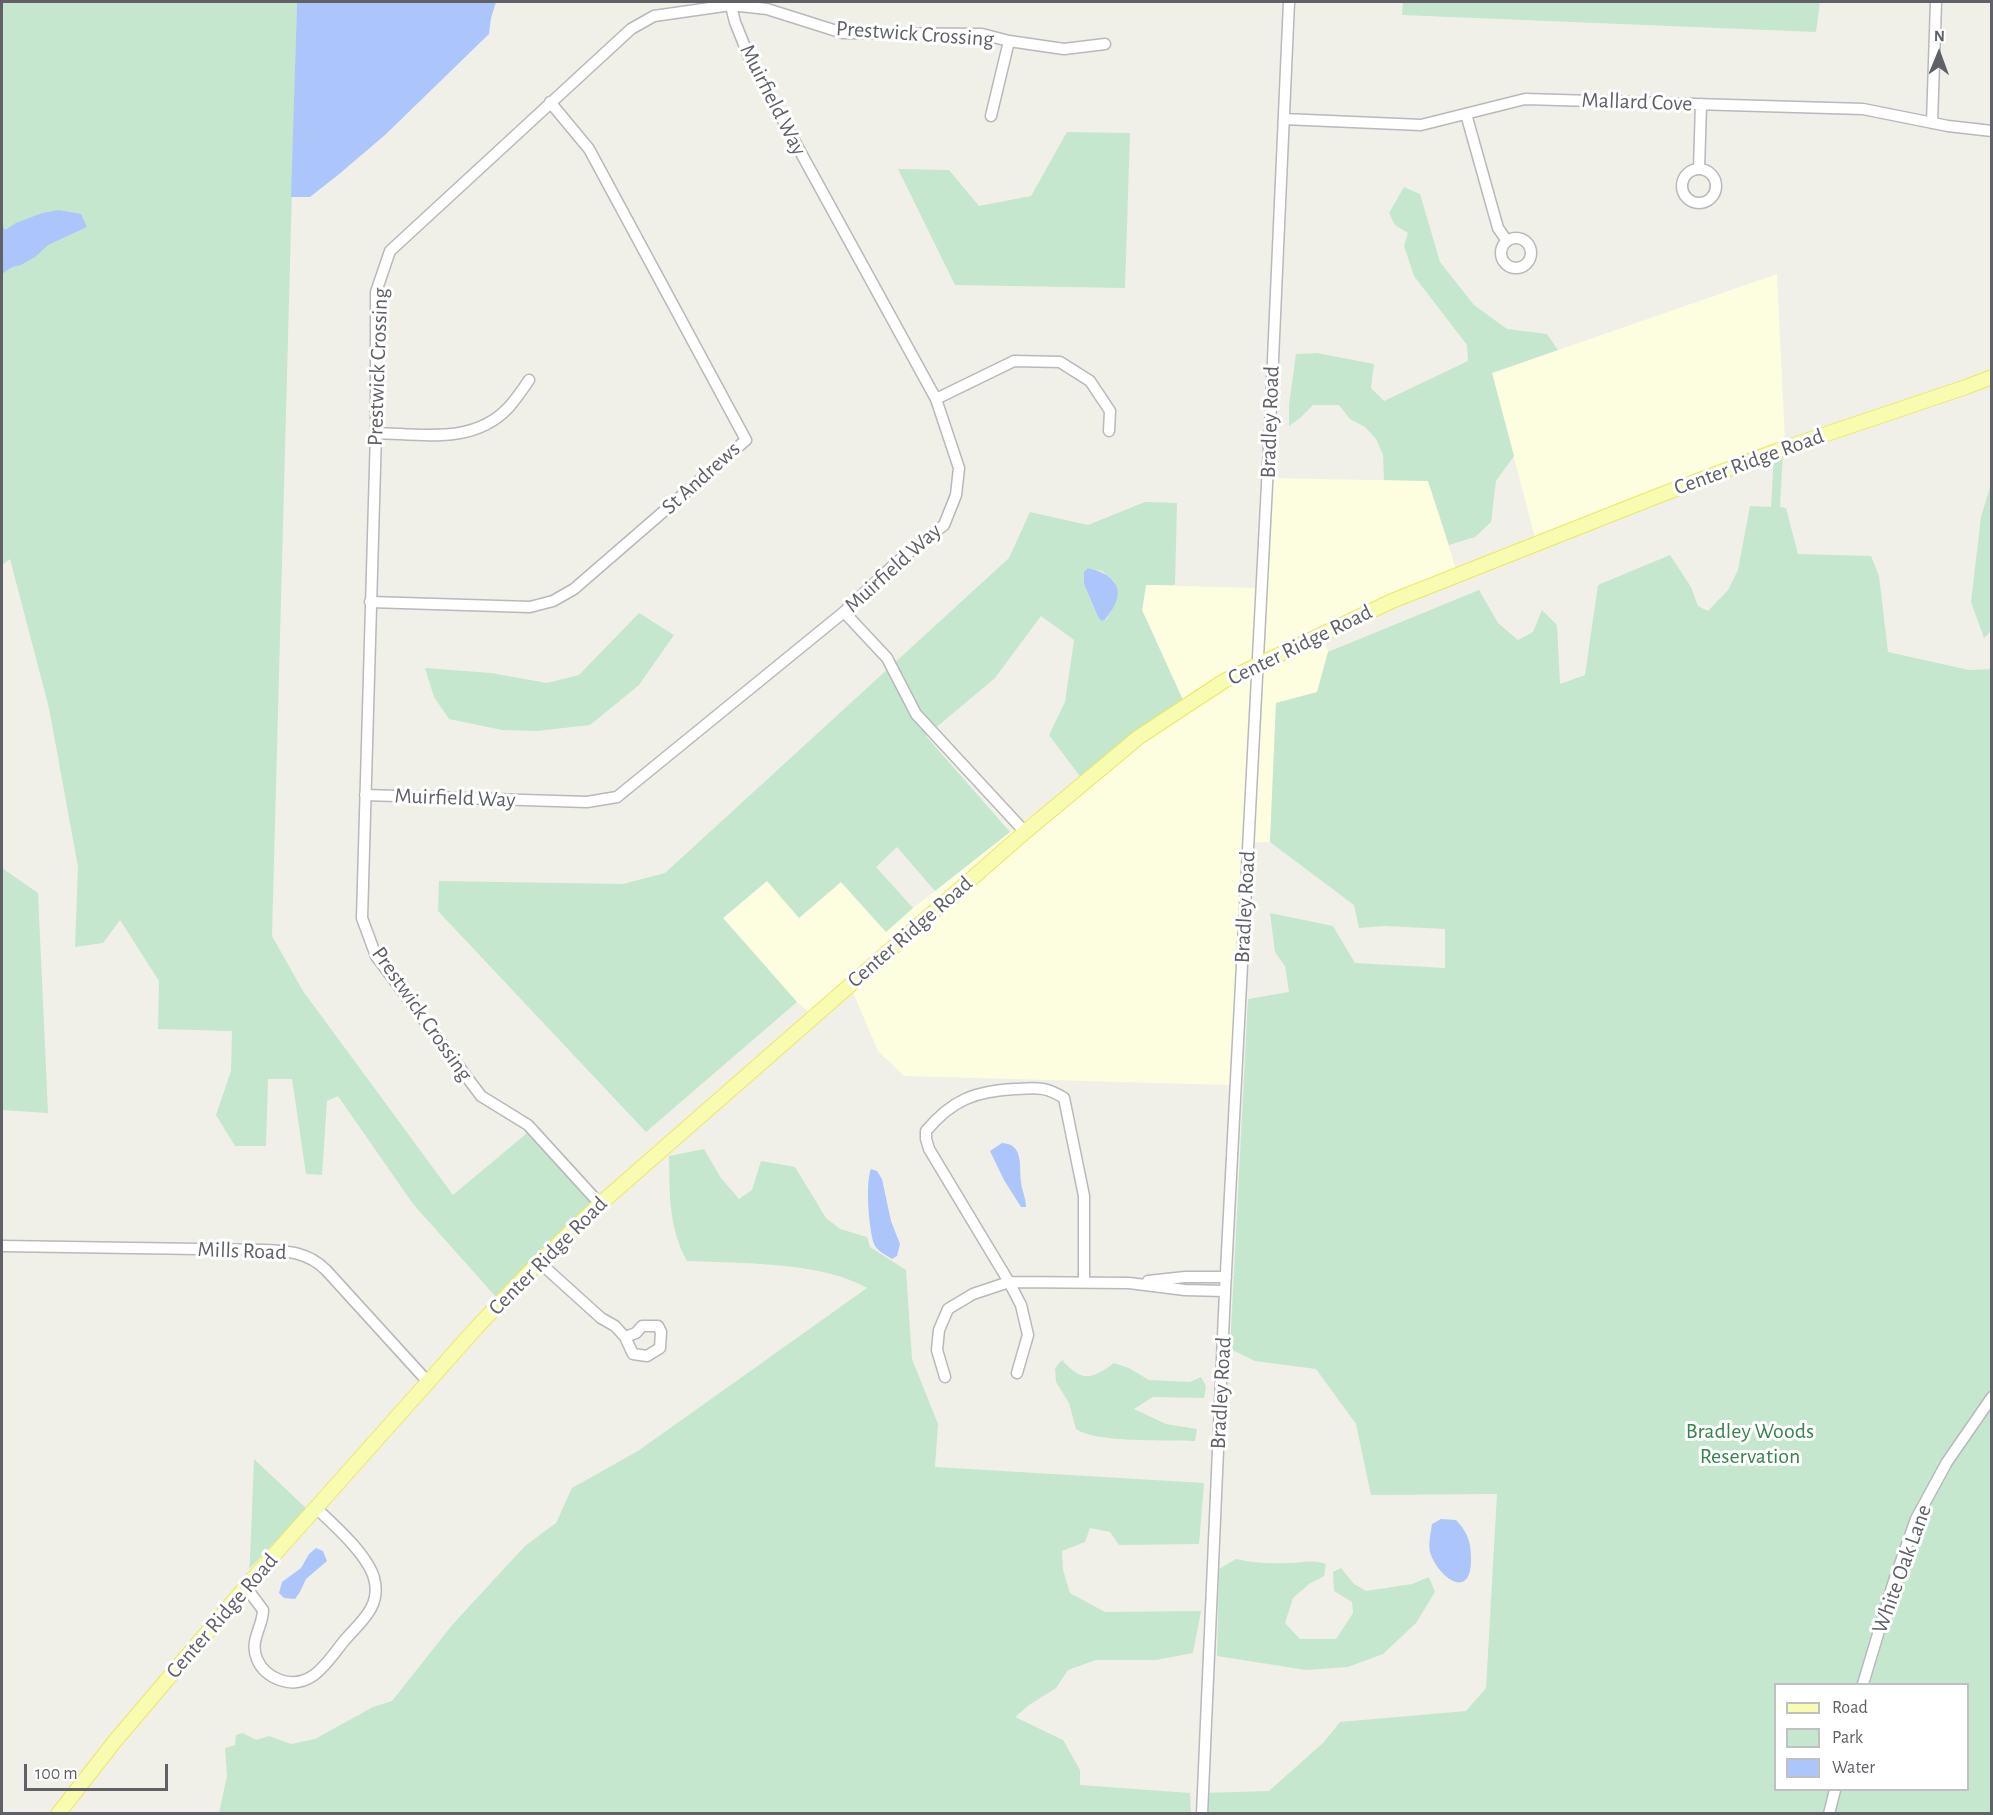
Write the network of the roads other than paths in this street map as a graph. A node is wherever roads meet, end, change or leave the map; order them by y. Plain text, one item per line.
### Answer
1 (1289, 2) edge
2 (1936, 2) edge
3 (730, 4) edge
4 (1009, 41) junction
5 (1105, 44) dead end
6 (550, 102) junction
7 (1701, 104) junction
8 (1466, 114) junction
9 (991, 116) dead end
10 (1284, 119) junction
11 (1932, 123) junction
12 (1992, 131) edge
13 (1699, 169) dead end
14 (1506, 241) dead end
15 (1992, 377) edge
16 (530, 380) dead end
17 (936, 399) junction
18 (1109, 431) dead end
19 (376, 433) junction
20 (370, 602) junction
21 (844, 612) junction
22 (1258, 663) junction
23 (365, 795) junction
24 (1024, 832) junction
25 (600, 1203) junction
26 (2, 1246) edge
27 (539, 1262) junction
28 (1226, 1277) junction
29 (1084, 1281) junction
30 (1009, 1282) junction
31 (1129, 1282) junction
32 (1225, 1291) junction
33 (625, 1338) dead end
34 (1017, 1373) dead end
35 (945, 1377) dead end
36 (428, 1382) junction
37 (1992, 1397) edge
38 (316, 1508) junction
39 (246, 1586) junction
40 (1863, 1683) edge
41 (1835, 1791) edge
42 (58, 1814) edge
43 (1202, 1814) edge
44 (1828, 1814) edge

1 - 10 street, Bradley Road
2 - 11 street
3 - 4 street, Prestwick Crossing
3 - 6 street, Prestwick Crossing
3 - 17 street, Muirfield Way
4 - 5 street, Prestwick Crossing
4 - 9 street
6 - 19 street, Prestwick Crossing
6 - 20 street, St Andrews
7 - 8 street, Mallard Cove
7 - 11 street, Mallard Cove
7 - 13 street
8 - 10 street, Mallard Cove
8 - 14 street
10 - 22 street, Bradley Road
11 - 12 street, Mallard Cove
15 - 22 main road, Center Ridge Road
16 - 19 street
17 - 18 street
17 - 21 street, Muirfield Way
19 - 20 street, Prestwick Crossing
20 - 23 street, Prestwick Crossing
21 - 23 street, Muirfield Way
21 - 24 street
22 - 24 main road, Center Ridge Road
22 - 28 street, Bradley Road
23 - 25 street, Prestwick Crossing
24 - 25 main road, Center Ridge Road
25 - 27 main road, Center Ridge Road
26 - 36 street, Mills Road
27 - 33 street
27 - 36 main road, Center Ridge Road
28 - 31 street
28 - 32 street, Bradley Road
29 - 30 street
29 - 30 street
29 - 31 street
30 - 34 street
30 - 35 street
31 - 32 street
32 - 43 street, Bradley Road
36 - 38 main road, Center Ridge Road
37 - 40 street, White Oak Lane
38 - 39 main road, Center Ridge Road
38 - 39 street
39 - 42 main road, Center Ridge Road
41 - 44 street

